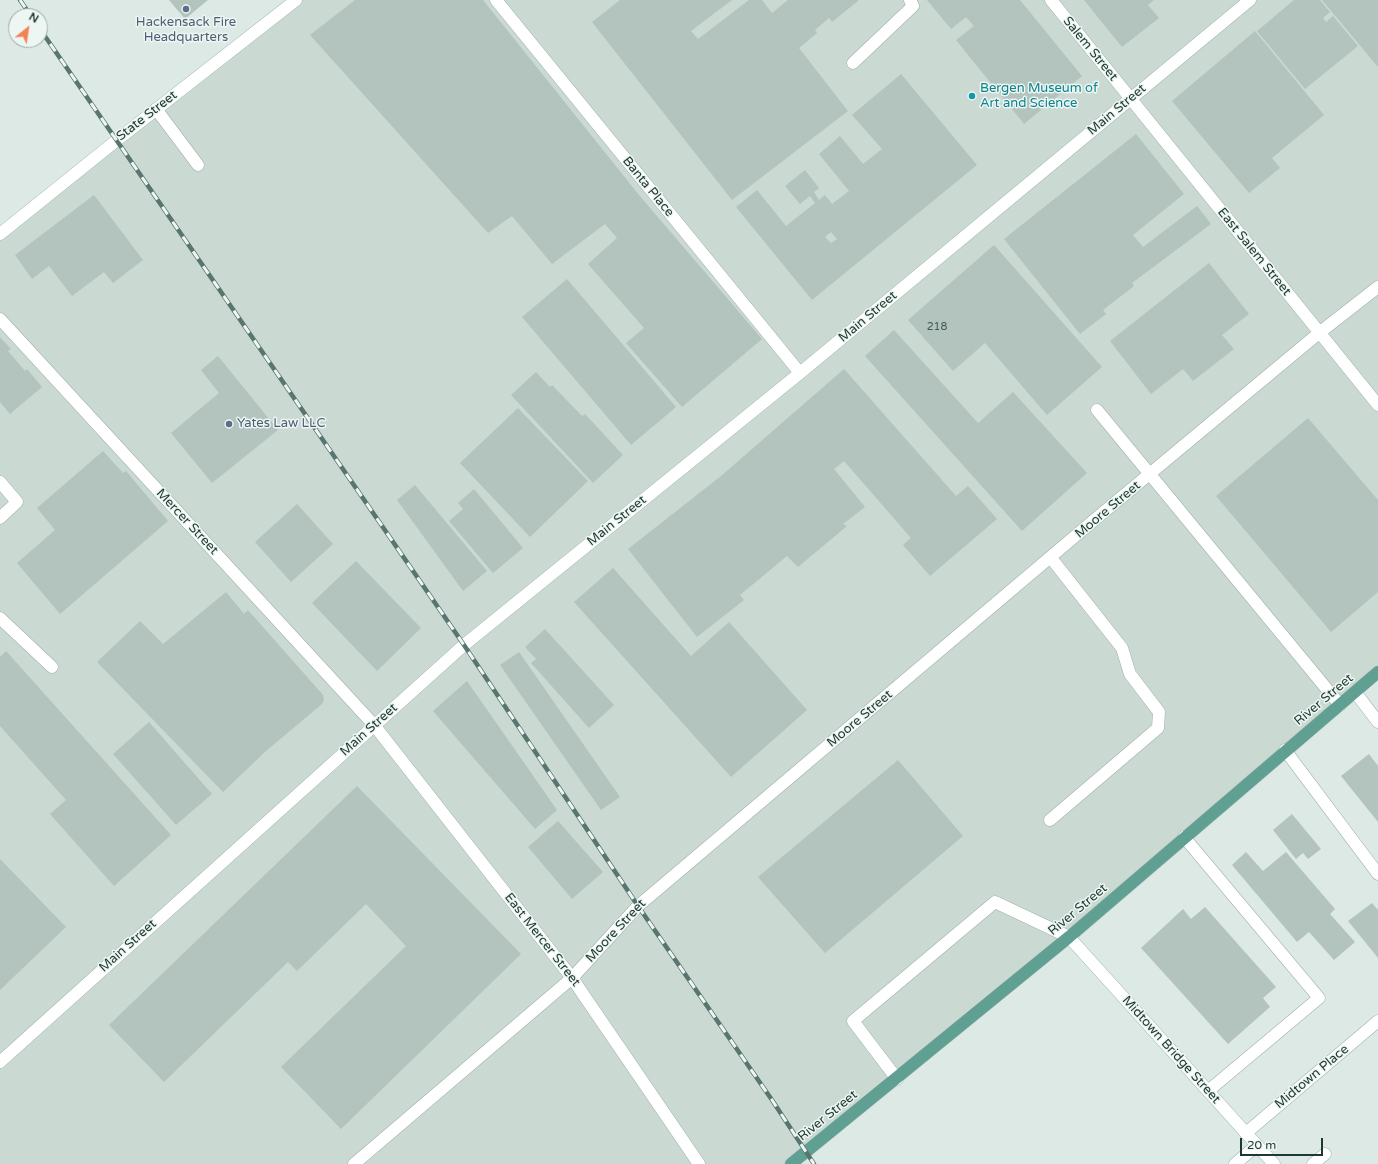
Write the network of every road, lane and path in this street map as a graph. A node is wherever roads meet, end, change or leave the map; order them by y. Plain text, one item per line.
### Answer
1 (296, 0) edge
2 (496, 0) edge
3 (910, 0) edge
4 (1050, 0) edge
5 (1250, 0) edge
6 (853, 63) dead end
7 (1130, 99) junction
8 (156, 109) junction
9 (198, 165) dead end
10 (0, 234) edge
11 (1378, 287) edge
12 (0, 319) edge
13 (1319, 333) junction
14 (800, 374) junction
15 (1378, 405) edge
16 (1097, 410) dead end
17 (1151, 474) junction
18 (0, 482) edge
19 (0, 518) edge
20 (1051, 558) junction
21 (0, 618) edge
22 (52, 668) dead end
23 (1378, 672) edge
24 (1355, 692) junction
25 (1340, 705) junction
26 (1378, 722) edge
27 (374, 724) junction
28 (1285, 750) junction
29 (1050, 820) dead end
30 (1184, 837) junction
31 (1378, 874) edge
32 (1069, 937) junction
33 (572, 978) junction
34 (1378, 1021) edge
35 (0, 1062) edge
36 (897, 1079) junction
37 (1208, 1091) junction
38 (1246, 1133) junction
39 (1257, 1144) junction
40 (1325, 1154) dead end
41 (354, 1164) edge
42 (699, 1164) edge
43 (791, 1164) edge
44 (1235, 1164) edge
45 (1274, 1164) edge
46 (1313, 1164) edge

1 - 8 street, State Street
2 - 14 street, Banta Place
3 - 6 street
4 - 7 street, Salem Street
5 - 7 street, Main Street
7 - 13 street, East Salem Street
7 - 14 street, Main Street
8 - 9 street
8 - 10 street, State Street
11 - 13 street, Moore Street
12 - 27 street, Mercer Street
13 - 15 street, East Salem Street
13 - 17 street, Moore Street
14 - 27 street, Main Street
16 - 17 street
17 - 20 street, Moore Street
17 - 25 street
18 - 19 street
20 - 29 street
20 - 33 street, Moore Street
21 - 22 street
23 - 24 main road, River Street
24 - 25 main road, River Street
24 - 26 street
25 - 28 main road, River Street
27 - 33 street, East Mercer Street
27 - 35 street, Main Street
28 - 30 main road, River Street
28 - 31 street
30 - 32 main road, River Street
30 - 37 street
32 - 36 main road, River Street
32 - 36 street
32 - 37 street, Midtown Bridge Street
33 - 41 street, Moore Street
33 - 42 street, East Mercer Street
34 - 38 street, Midtown Place
36 - 43 main road, River Street
37 - 38 street, Midtown Bridge Street
38 - 39 street, Midtown Bridge Street
39 - 44 street
39 - 45 street, Midtown Bridge Street
40 - 46 street

